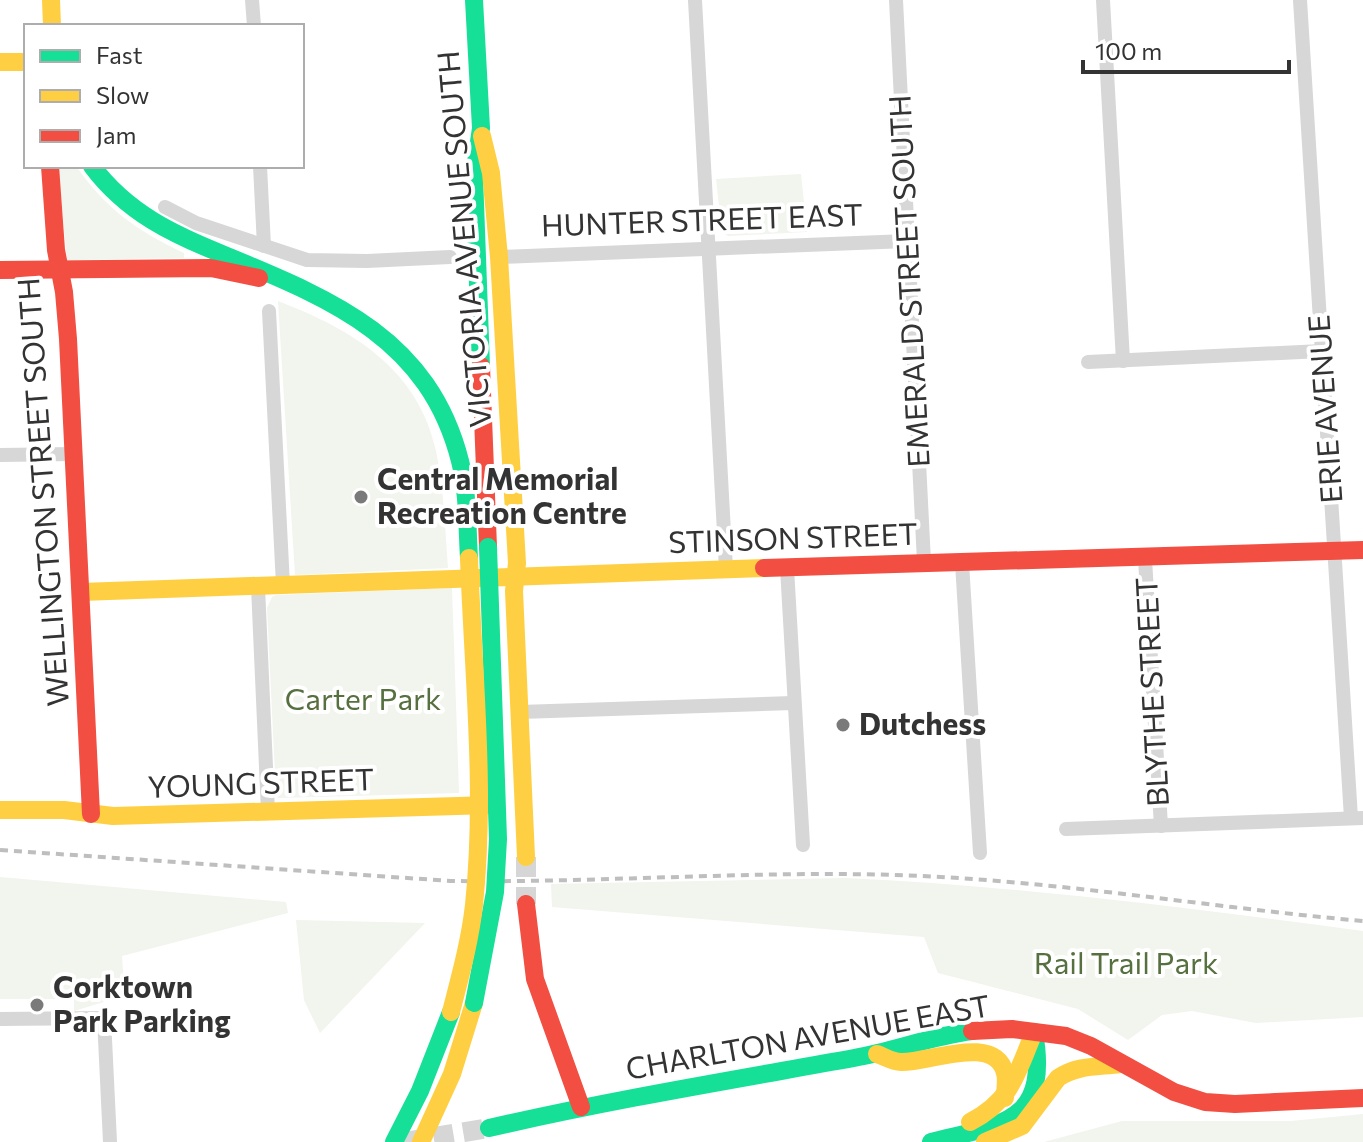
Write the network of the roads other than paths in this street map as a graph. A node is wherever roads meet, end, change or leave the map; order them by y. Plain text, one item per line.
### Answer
1 (51, 0) edge
2 (252, 0) edge
3 (474, 0) edge
4 (695, 0) edge
5 (896, 0) edge
6 (1103, 0) edge
7 (1300, 0) edge
8 (52, 24) edge
9 (254, 24) edge
10 (0, 62) edge
11 (24, 62) edge
12 (481, 128) junction
13 (50, 168) edge
14 (94, 168) edge
15 (260, 168) edge
16 (165, 207) dead end
17 (907, 241) junction
18 (264, 246) junction
19 (709, 249) junction
20 (450, 257) dead end
21 (499, 257) junction
22 (0, 270) edge
23 (59, 270) junction
24 (298, 287) junction
25 (269, 311) dead end
26 (1322, 351) junction
27 (1123, 361) junction
28 (1088, 362) dead end
29 (74, 454) junction
30 (0, 455) edge
31 (1363, 550) edge
32 (1334, 551) junction
33 (1145, 559) junction
34 (924, 562) junction
35 (962, 563) junction
36 (787, 568) junction
37 (726, 569) junction
38 (517, 576) junction
39 (283, 585) junction
40 (258, 587) junction
41 (81, 592) junction
42 (793, 703) junction
43 (520, 712) junction
44 (523, 804) junction
45 (0, 810) edge
46 (268, 812) junction
47 (91, 814) junction
48 (1357, 818) edge
49 (1161, 826) junction
50 (1066, 829) dead end
51 (803, 845) dead end
52 (980, 853) dead end
53 (526, 857) tunnel mouth
54 (526, 904) tunnel mouth
55 (0, 1019) edge
56 (1034, 1032) junction
57 (877, 1054) junction
58 (1120, 1064) junction
59 (1005, 1098) junction
60 (1363, 1098) edge
61 (581, 1107) junction
62 (489, 1128) tunnel mouth
63 (951, 1137) junction
64 (110, 1142) edge
65 (394, 1142) edge
66 (421, 1142) edge
67 (931, 1142) edge
68 (974, 1142) edge
69 (985, 1142) edge

1 - 8 main road
2 - 9 street
3 - 12 main road, VICTORIA AVENUE SOUTH
4 - 19 street
5 - 17 street, EMERALD STREET SOUTH
6 - 27 street
7 - 26 street, ERIE AVENUE
10 - 11 main road
12 - 21 main road, VICTORIA AVENUE SOUTH
12 - 66 main road, bridge
13 - 23 main road, WELLINGTON STREET SOUTH
14 - 24 main road
15 - 18 street
16 - 18 street
17 - 19 street, HUNTER STREET EAST
17 - 34 street, EMERALD STREET SOUTH
18 - 20 street
19 - 21 street, HUNTER STREET EAST
19 - 37 street
21 - 38 main road, VICTORIA AVENUE SOUTH
22 - 23 main road
23 - 24 main road
23 - 29 main road, WELLINGTON STREET SOUTH
24 - 65 main road, bridge
25 - 39 street
26 - 27 street
26 - 32 street, ERIE AVENUE
27 - 28 street
29 - 30 street
29 - 41 main road, WELLINGTON STREET SOUTH
31 - 32 main road, STINSON STREET
32 - 33 main road, STINSON STREET
32 - 48 street, ERIE AVENUE
33 - 35 main road, STINSON STREET
33 - 49 street, BLYTHE STREET
34 - 35 main road, STINSON STREET
34 - 36 main road, STINSON STREET
35 - 52 street
36 - 37 main road, STINSON STREET
36 - 42 street
37 - 38 main road, STINSON STREET
38 - 39 main road, STINSON STREET
38 - 43 main road, VICTORIA AVENUE SOUTH
39 - 40 main road, STINSON STREET
40 - 41 main road, STINSON STREET
40 - 46 street
41 - 47 main road, WELLINGTON STREET SOUTH
42 - 43 street
42 - 51 street
43 - 44 main road, VICTORIA AVENUE SOUTH
44 - 46 main road, YOUNG STREET
44 - 53 main road, VICTORIA AVENUE SOUTH
45 - 47 main road, YOUNG STREET
46 - 47 main road, YOUNG STREET
48 - 49 street
49 - 50 street
54 - 61 main road
55 - 64 street
56 - 57 main road, CHARLTON AVENUE EAST
56 - 58 main road, CHARLTON AVENUE EAST
56 - 59 main road
56 - 63 main road
57 - 59 main road
57 - 61 main road, CHARLTON AVENUE EAST
58 - 60 main road, CHARLTON AVENUE EAST
58 - 69 main road
59 - 63 main road
61 - 62 main road, CHARLTON AVENUE EAST
63 - 67 main road
63 - 68 main road

